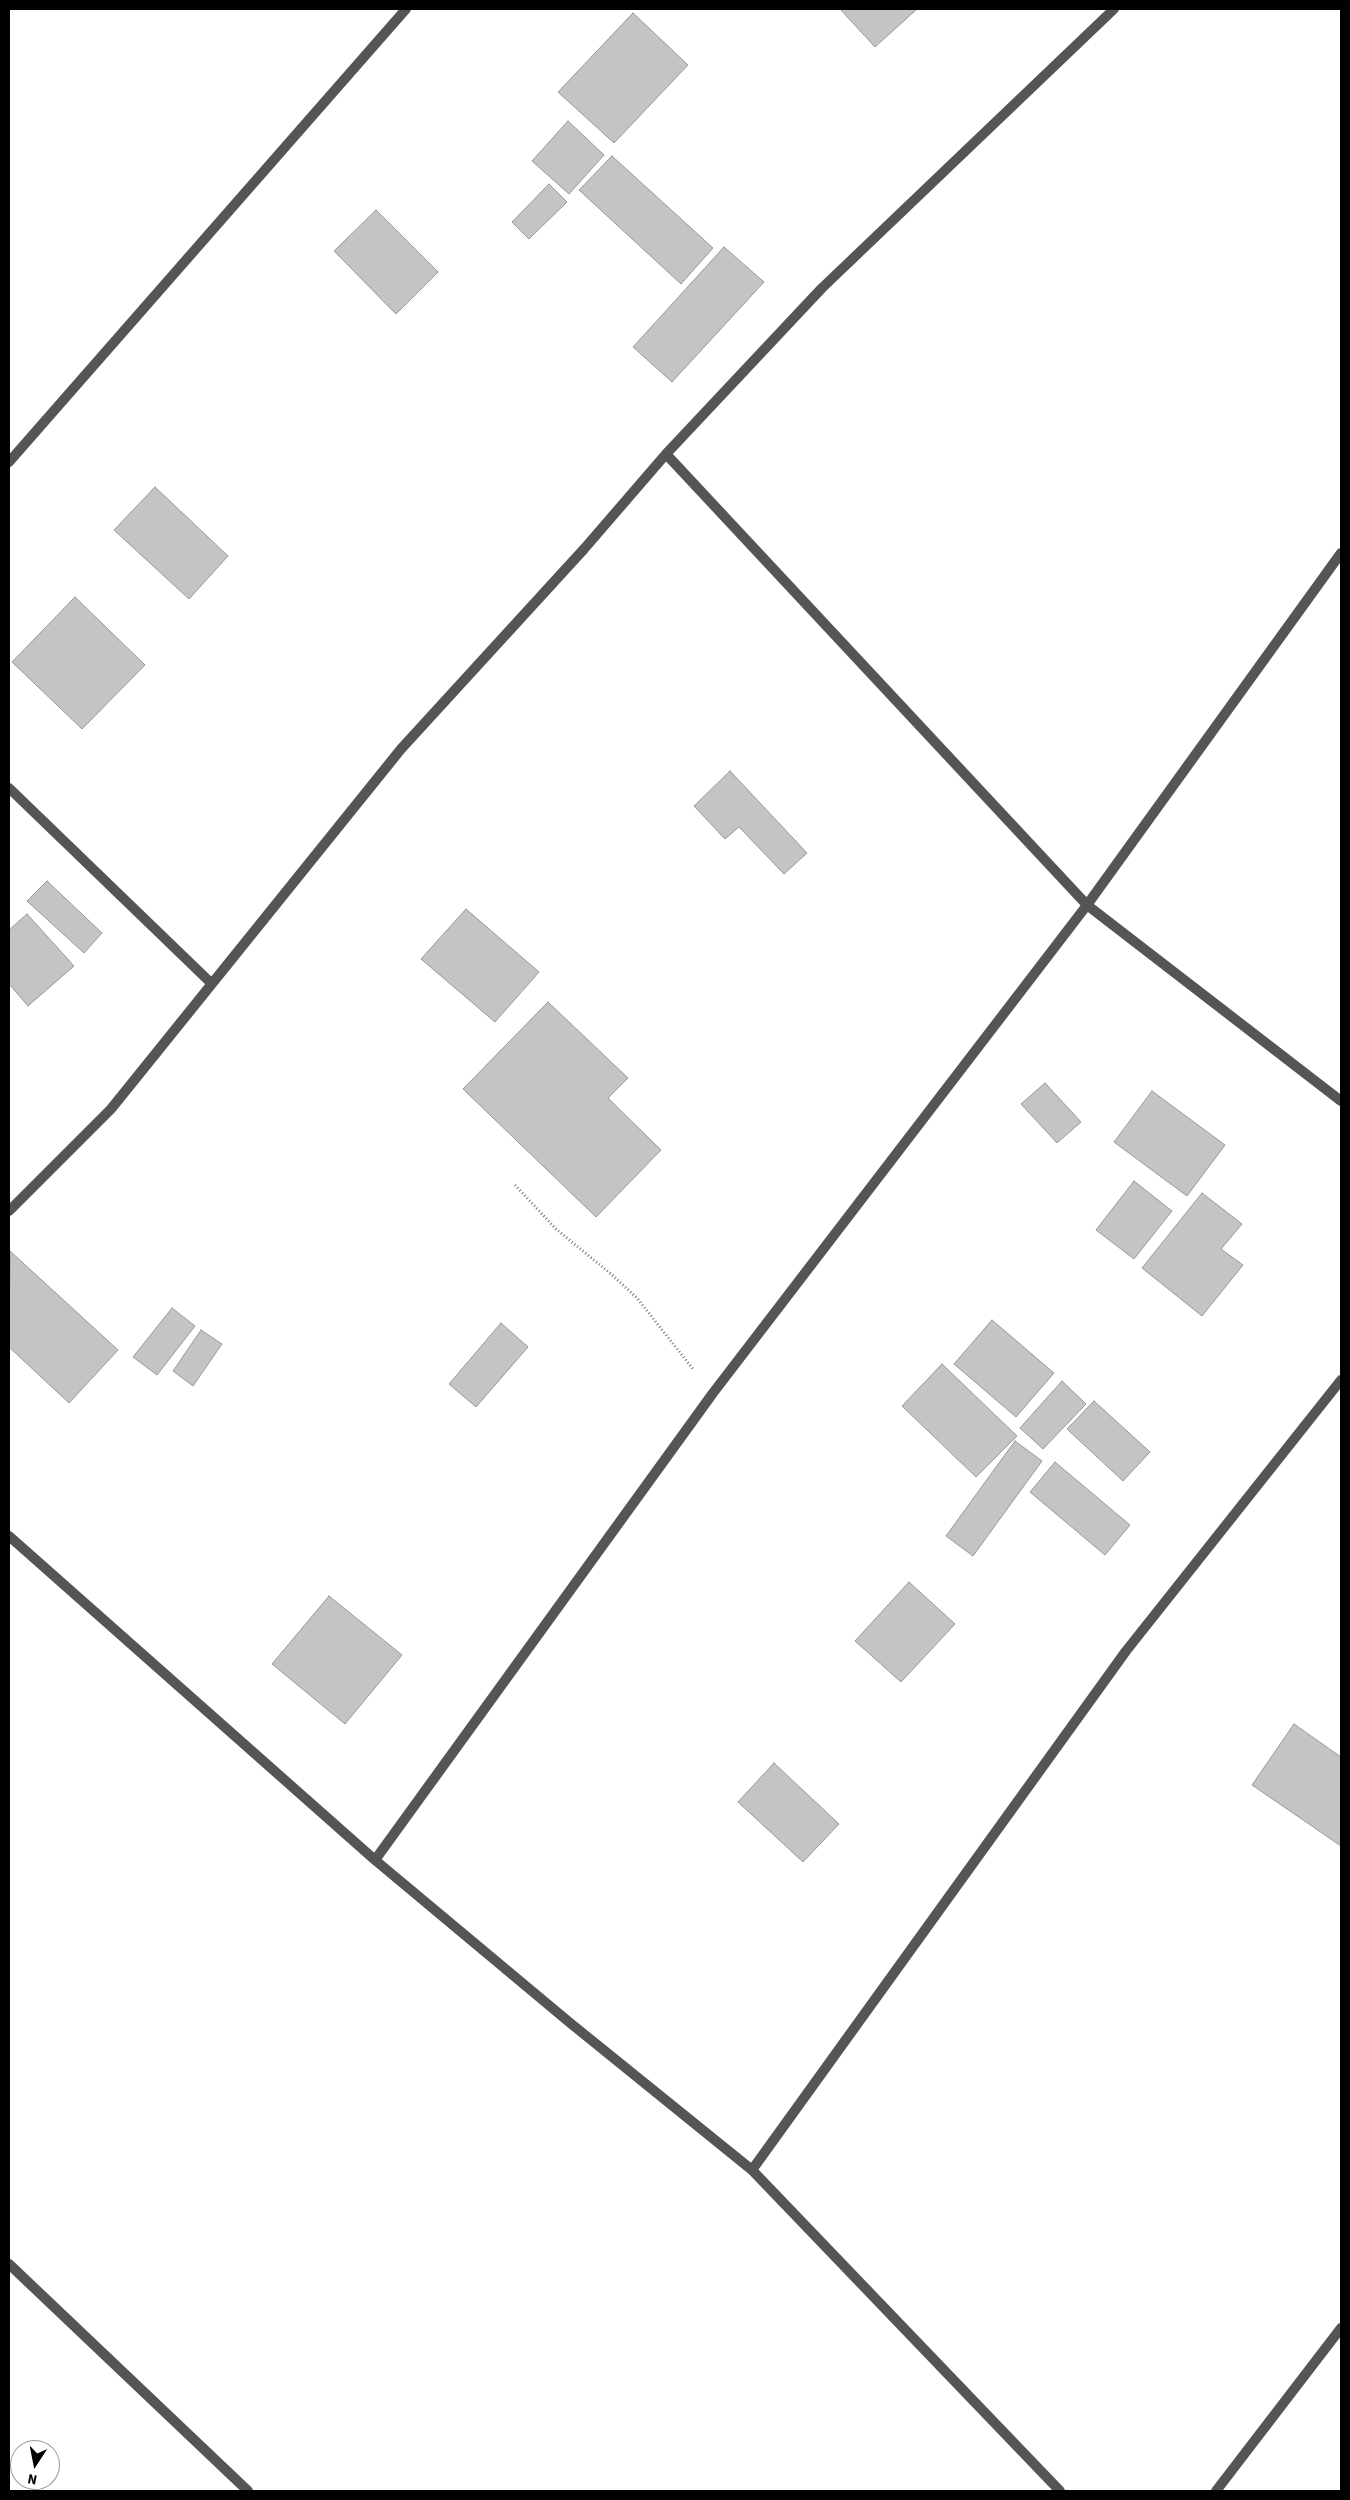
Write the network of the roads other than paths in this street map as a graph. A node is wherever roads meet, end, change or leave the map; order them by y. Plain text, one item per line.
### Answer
1 (406, 9) edge
2 (1114, 9) edge
3 (666, 454) junction
4 (9, 462) edge
5 (1341, 553) edge
6 (9, 788) edge
7 (1088, 905) junction
8 (210, 983) junction
9 (1341, 1101) edge
10 (9, 1211) edge
11 (1341, 1380) edge
12 (9, 1536) edge
13 (375, 1860) junction
14 (752, 2170) junction
15 (9, 2264) edge
16 (1341, 2328) edge
17 (248, 2491) edge
18 (1060, 2491) edge
19 (1216, 2491) edge

1 - 4 street
2 - 3 street
3 - 7 street
3 - 8 street
5 - 7 street
6 - 8 street
7 - 9 street
7 - 13 street
8 - 10 street
11 - 14 street
12 - 13 street
13 - 14 street
14 - 18 street
15 - 17 street
16 - 19 street

